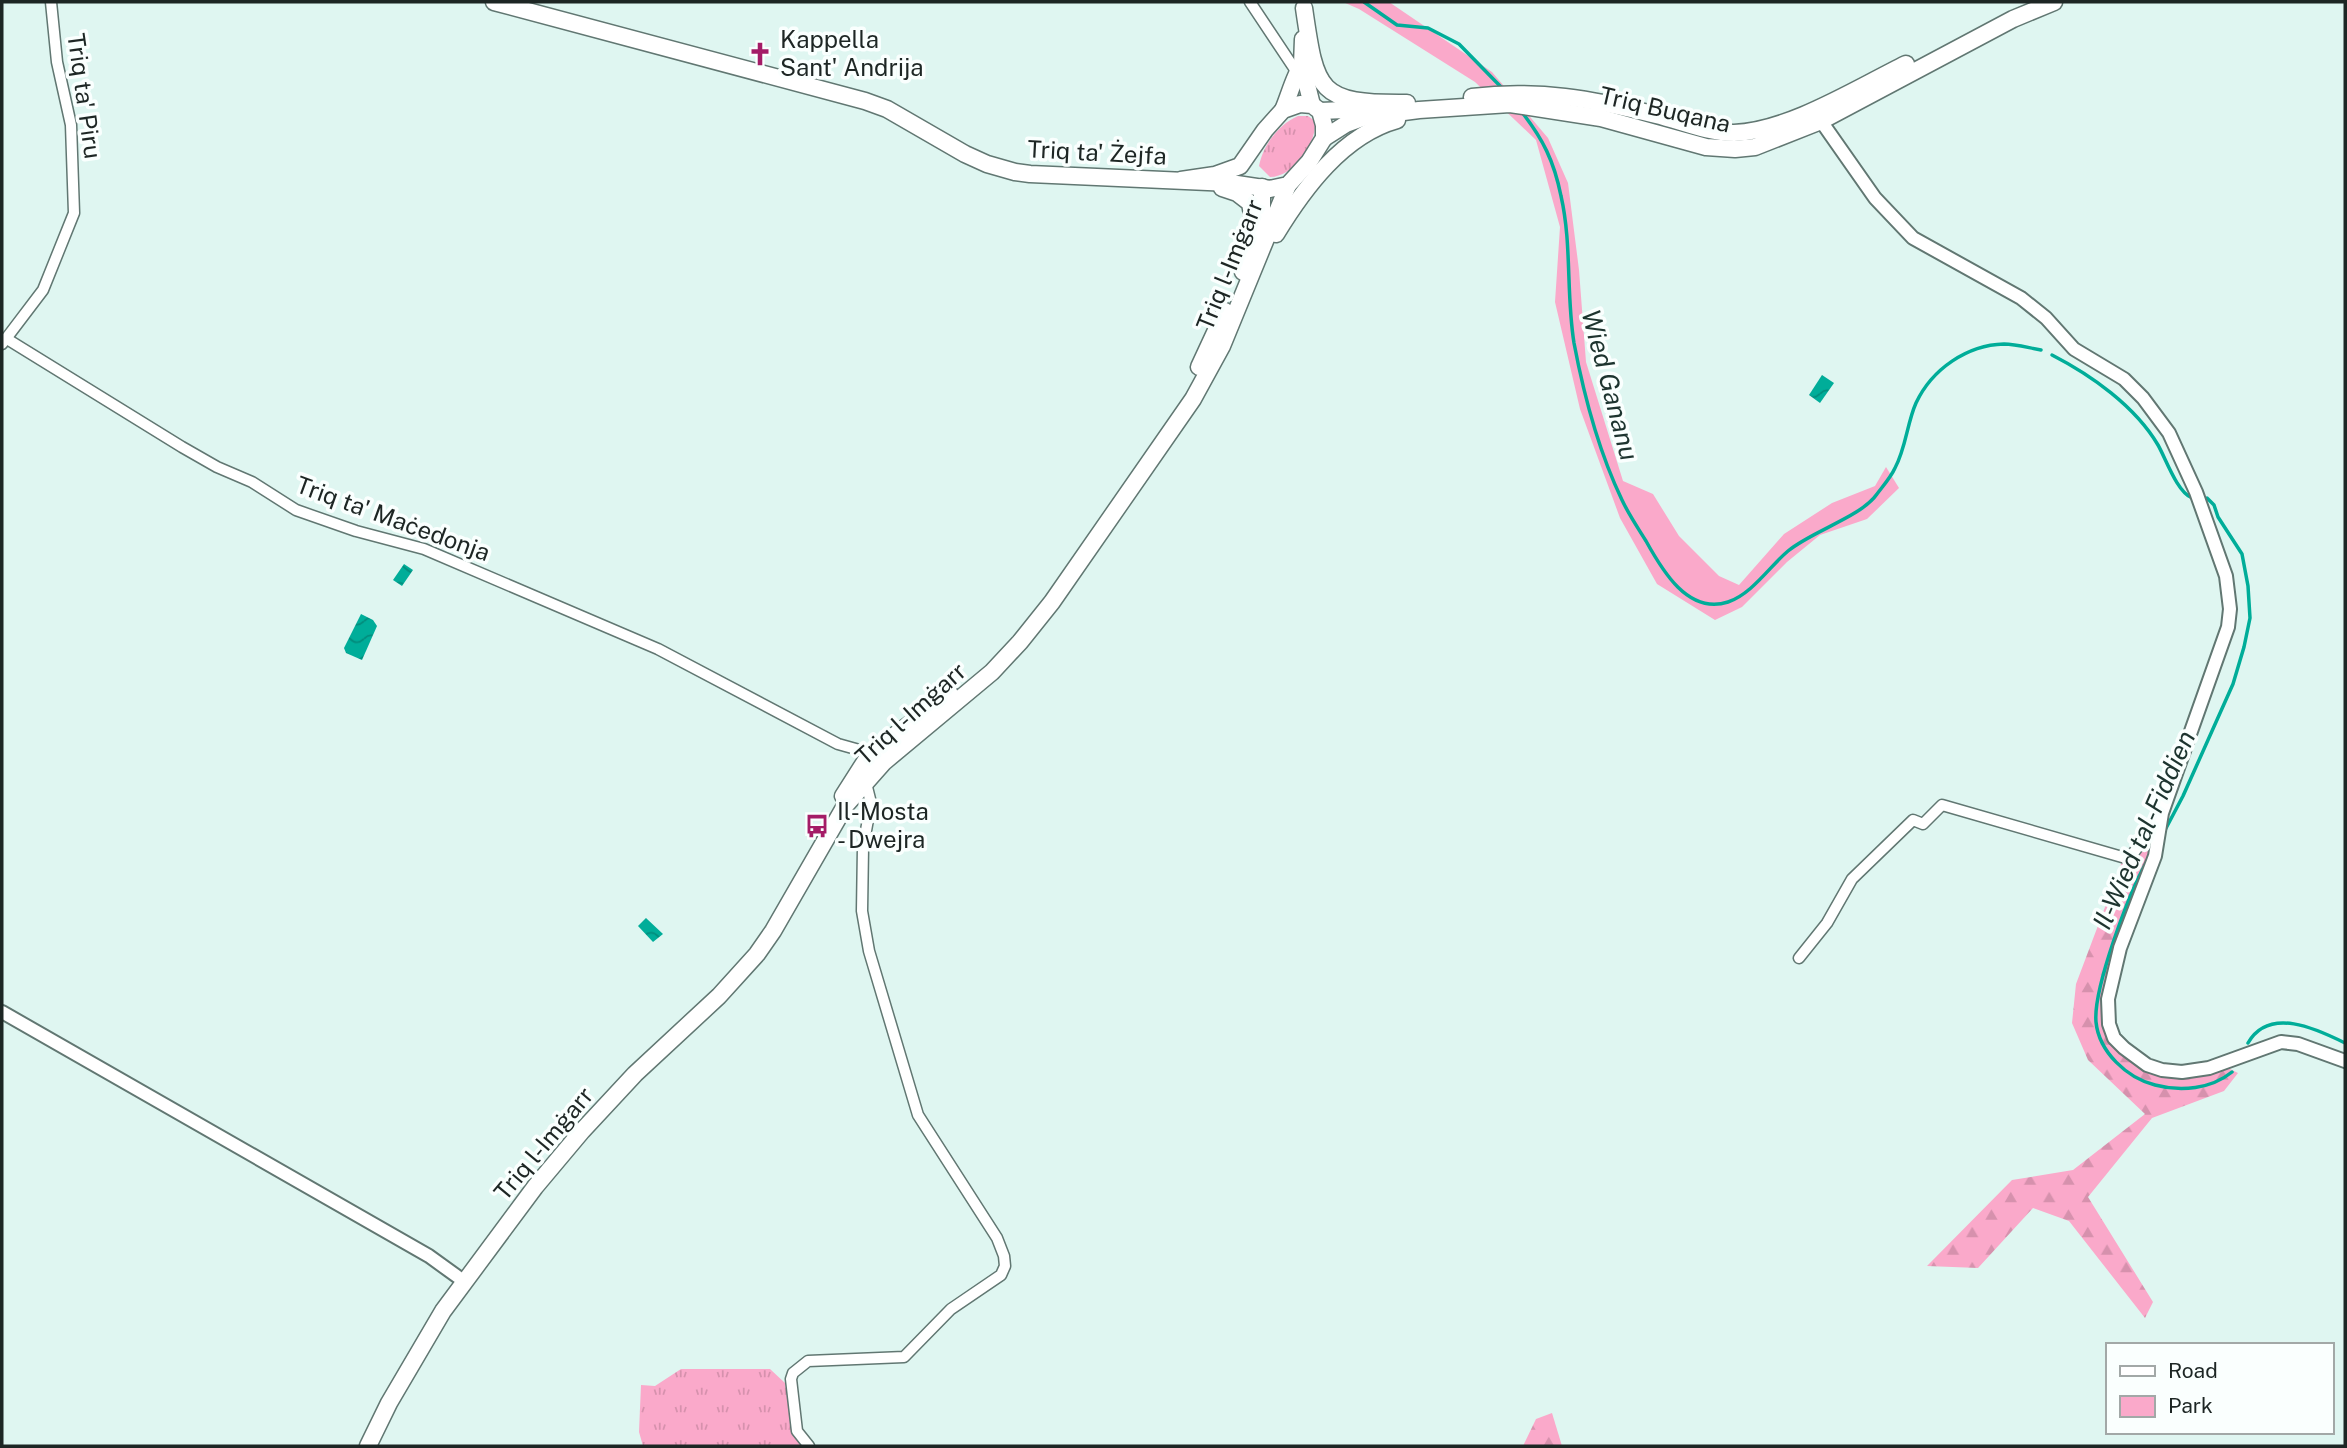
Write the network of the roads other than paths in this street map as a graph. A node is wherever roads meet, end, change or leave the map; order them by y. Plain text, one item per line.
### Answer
1 (51, 2) edge
2 (494, 2) edge
3 (1250, 2) edge
4 (2031, 2) edge
5 (2054, 2) edge
6 (1305, 5) edge
7 (1299, 68) junction
8 (1516, 98) junction
9 (1415, 103) junction
10 (1316, 108) junction
11 (1440, 109) junction
12 (1283, 110) junction
13 (1821, 121) junction
14 (1324, 138) junction
15 (1244, 160) junction
16 (1181, 180) junction
17 (1257, 186) junction
18 (1288, 186) junction
19 (1242, 276) junction
20 (4, 342) edge
21 (1222, 346) junction
22 (854, 748) junction
23 (875, 750) junction
24 (864, 776) junction
25 (2161, 819) junction
26 (1799, 958) dead end
27 (2, 1012) edge
28 (2345, 1061) edge
29 (458, 1277) junction
30 (361, 1446) edge
31 (368, 1446) edge
32 (809, 1446) edge

1 - 20 street, Triq ta' Piru
2 - 16 main road, Triq ta' Żejfa
3 - 7 street
4 - 8 main road, Triq Buqana
5 - 13 main road, Triq Buqana
6 - 7 main road
6 - 9 main road
7 - 10 main road
7 - 12 main road
8 - 9 main road, Triq Buqana
8 - 11 main road, Triq Buqana
8 - 13 main road, Triq Buqana
9 - 10 main road, Triq Buqana
10 - 12 main road
10 - 14 main road
11 - 14 main road, Triq Buqana
11 - 21 main road
12 - 15 main road
13 - 25 street
14 - 18 main road
15 - 16 main road, Triq ta' Żejfa
15 - 17 main road
16 - 17 main road, Triq ta' Żejfa
16 - 19 main road
17 - 18 main road
17 - 19 main road, Triq l-Imġarr
18 - 21 main road, Triq l-Imġarr
19 - 23 main road, Triq l-Imġarr
20 - 22 street, Triq ta' Maċedonja
21 - 24 main road, Triq l-Imġarr
22 - 23 street, Triq ta' Maċedonja
22 - 24 street
23 - 24 main road, Triq l-Imġarr
24 - 29 main road, Triq l-Imġarr
24 - 31 main road, Triq l-Imġarr
24 - 32 street
25 - 26 street
25 - 28 street
27 - 29 street
29 - 30 main road, Triq l-Imġarr

